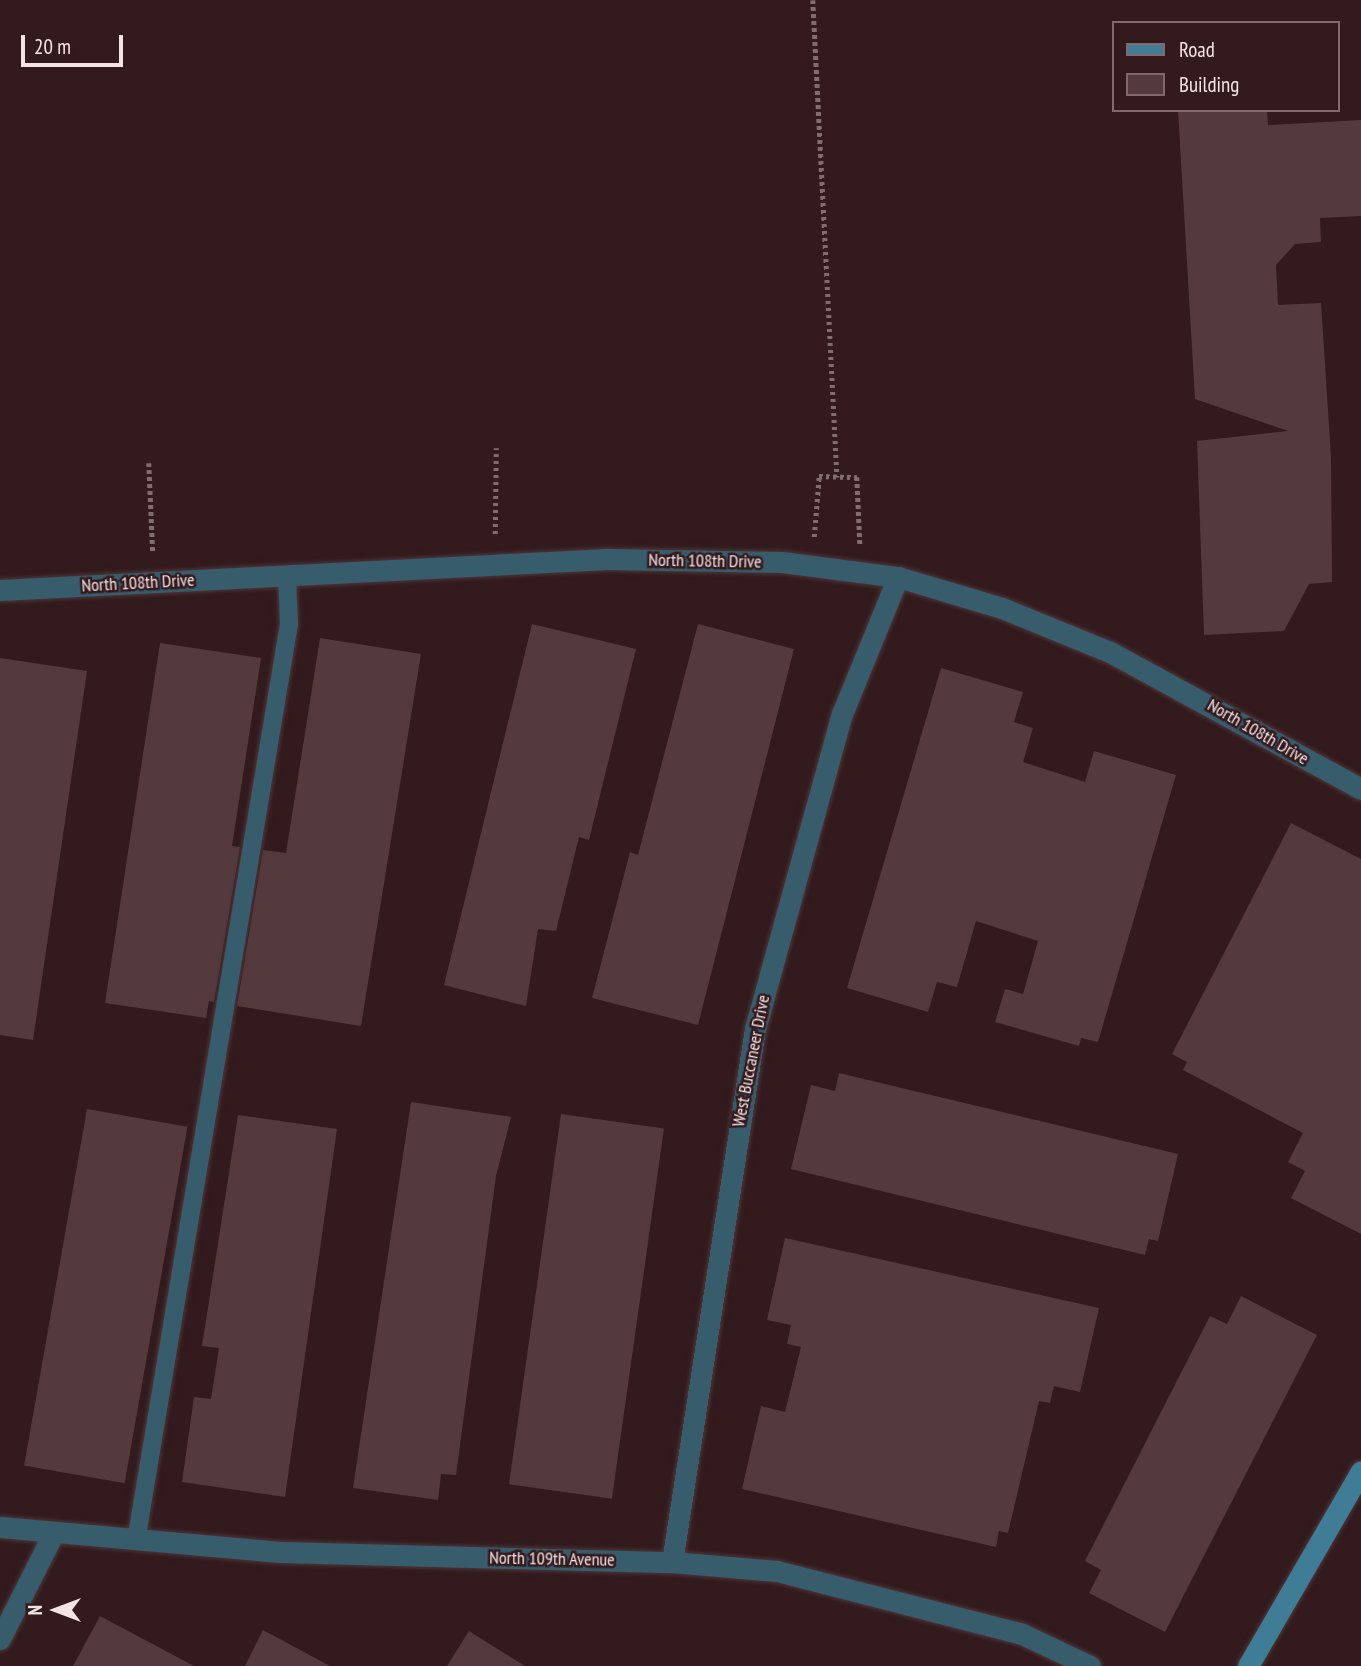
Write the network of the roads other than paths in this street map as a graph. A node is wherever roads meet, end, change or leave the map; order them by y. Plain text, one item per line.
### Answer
1 (287, 575) junction
2 (898, 577) junction
3 (0, 590) edge
4 (1361, 789) edge
5 (1361, 1471) edge
6 (0, 1527) edge
7 (53, 1534) junction
8 (136, 1541) junction
9 (672, 1562) junction
10 (0, 1639) edge
11 (1090, 1666) edge
12 (1248, 1666) edge

1 - 2 street, North 108th Drive
1 - 3 street, North 108th Drive
1 - 8 lane
2 - 4 street, North 108th Drive
2 - 9 street, West Buccaneer Drive
5 - 12 street
6 - 7 street, North 109th Avenue
7 - 8 street, North 109th Avenue
7 - 10 street
8 - 9 street, North 109th Avenue
9 - 11 street, North 109th Avenue

